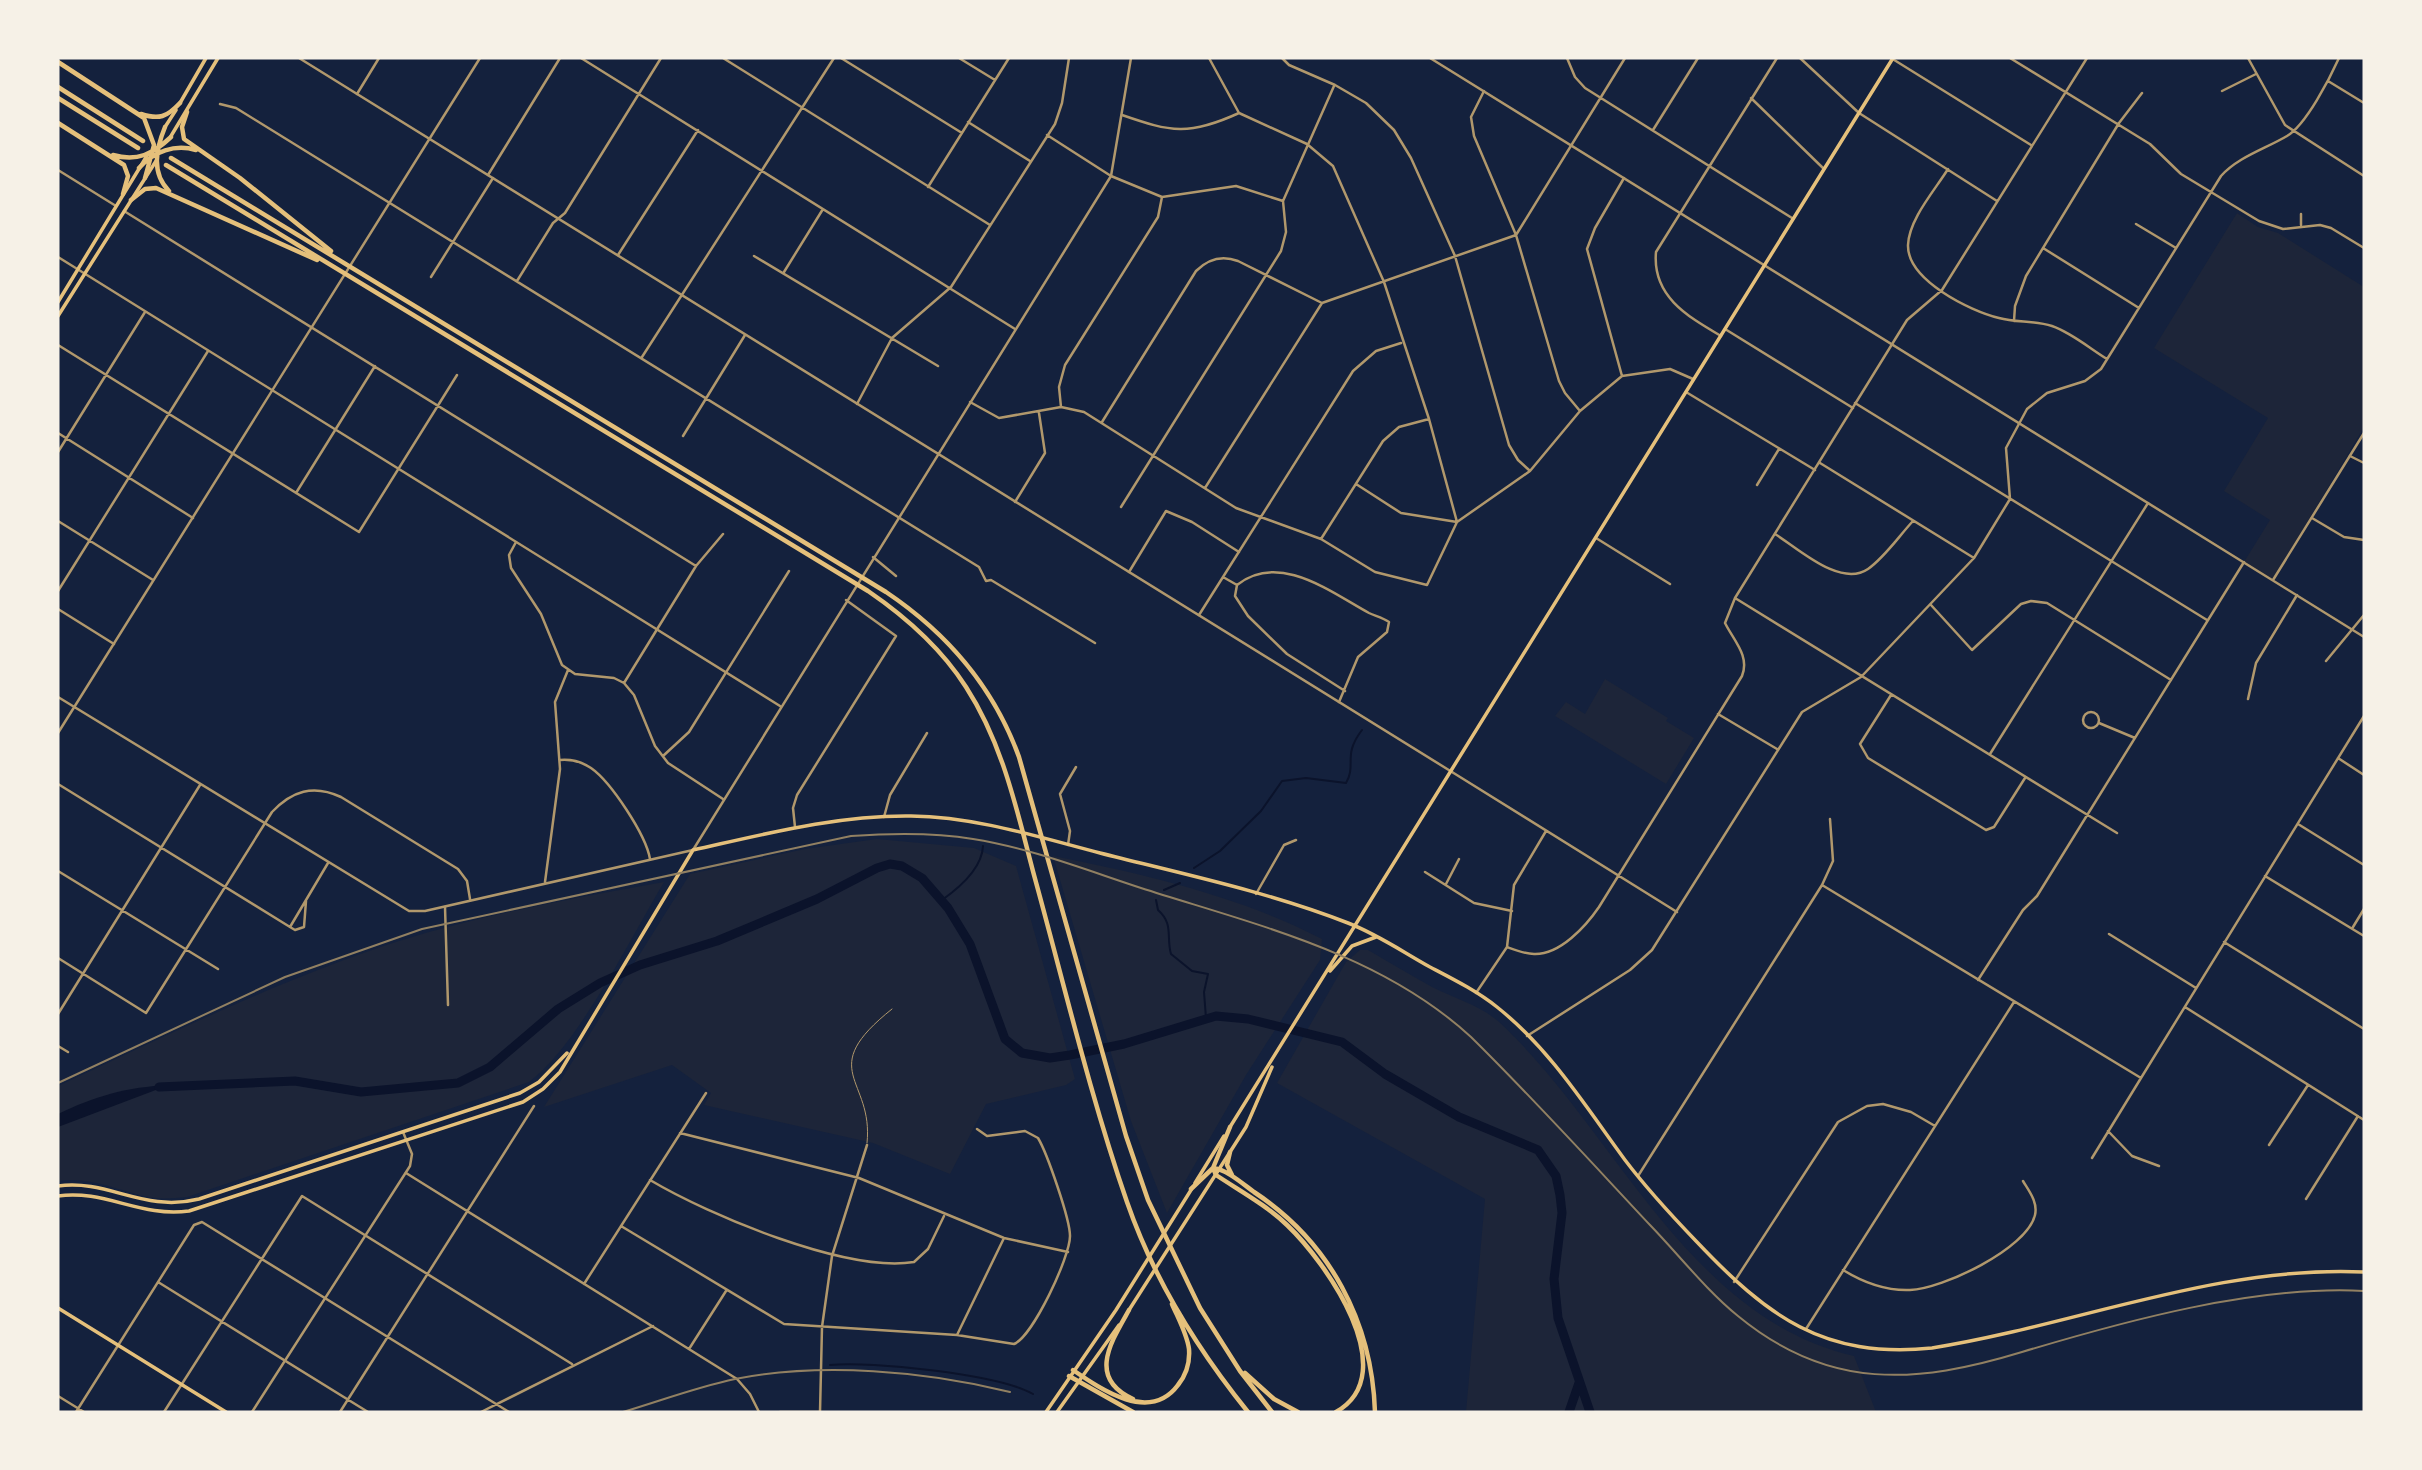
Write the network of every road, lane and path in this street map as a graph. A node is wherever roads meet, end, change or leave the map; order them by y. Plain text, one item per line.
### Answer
1 (206, 58) edge
2 (218, 58) edge
3 (299, 58) edge
4 (379, 58) edge
5 (480, 58) edge
6 (560, 58) edge
7 (581, 58) edge
8 (662, 58) edge
9 (723, 58) edge
10 (834, 58) edge
11 (841, 58) edge
12 (959, 58) edge
13 (1009, 58) edge
14 (1069, 58) edge
15 (1131, 58) edge
16 (1209, 58) edge
17 (1282, 58) edge
18 (1430, 58) edge
19 (1567, 58) edge
20 (1625, 58) edge
21 (1698, 58) edge
22 (1777, 58) edge
23 (1800, 58) edge
24 (1892, 58) edge
25 (2010, 58) edge
26 (2087, 58) edge
27 (2248, 58) edge
28 (2339, 58) edge
29 (58, 62) edge
30 (2256, 74) junction
31 (995, 80) junction
32 (2328, 80) junction
33 (1335, 85) junction
34 (58, 87) edge
35 (1484, 91) junction
36 (2222, 91) dead end
37 (2066, 92) junction
38 (639, 93) junction
39 (2141, 93) dead end
40 (357, 94) junction
41 (58, 98) edge
42 (1600, 98) junction
43 (1751, 98) junction
44 (180, 103) junction
45 (2364, 103) edge
46 (220, 104) dead end
47 (803, 107) junction
48 (187, 112) junction
49 (139, 113) junction
50 (1239, 113) junction
51 (1859, 113) junction
52 (1122, 115) junction
53 (968, 122) junction
54 (58, 123) edge
55 (2119, 123) junction
56 (164, 127) joint
57 (698, 130) junction
58 (1653, 130) junction
59 (2294, 132) junction
60 (962, 133) junction
61 (1047, 135) junction
62 (170, 137) joint
63 (429, 138) junction
64 (143, 141) dead end
65 (1307, 144) junction
66 (1571, 145) junction
67 (2032, 146) junction
68 (138, 148) dead end
69 (200, 151) junction
70 (155, 153) junction
71 (108, 154) junction
72 (171, 158) dead end
73 (1030, 161) junction
74 (166, 165) dead end
75 (1709, 166) junction
76 (139, 168) joint
77 (1824, 169) junction
78 (1948, 169) junction
79 (58, 170) edge
80 (762, 170) junction
81 (488, 175) junction
82 (1111, 176) junction
83 (2364, 176) edge
84 (145, 178) joint
85 (493, 178) junction
86 (1624, 178) junction
87 (928, 187) junction
88 (2212, 191) junction
89 (123, 194) junction
90 (176, 197) junction
91 (1162, 197) junction
92 (131, 200) junction
93 (390, 201) junction
94 (1283, 201) junction
95 (1997, 201) junction
96 (116, 206) junction
97 (823, 209) junction
98 (124, 211) junction
99 (1679, 212) junction
100 (2301, 214) dead end
101 (558, 218) junction
102 (1793, 219) junction
103 (990, 225) junction
104 (2136, 225) dead end
105 (2301, 226) junction
106 (1516, 235) junction
107 (453, 241) junction
108 (2043, 247) junction
109 (2176, 248) junction
110 (2364, 248) edge
111 (618, 255) junction
112 (754, 256) dead end
113 (1455, 256) junction
114 (58, 257) edge
115 (1765, 265) junction
116 (77, 269) junction
117 (361, 272) junction
118 (784, 272) junction
119 (86, 274) junction
120 (1265, 276) junction
121 (431, 277) dead end
122 (517, 281) junction
123 (1384, 282) junction
124 (361, 284) junction
125 (951, 287) junction
126 (1942, 290) junction
127 (682, 296) junction
128 (58, 302) edge
129 (1322, 303) junction
130 (2139, 308) junction
131 (145, 312) junction
132 (58, 316) edge
133 (2014, 321) junction
134 (311, 327) junction
135 (1015, 329) junction
136 (1725, 329) junction
137 (745, 335) junction
138 (1721, 336) junction
139 (892, 338) junction
140 (1402, 343) junction
141 (1892, 344) junction
142 (58, 345) edge
143 (208, 351) junction
144 (642, 358) junction
145 (2107, 359) junction
146 (375, 366) junction
147 (938, 366) dead end
148 (105, 375) junction
149 (457, 375) dead end
150 (1622, 376) junction
151 (1694, 380) junction
152 (272, 390) junction
153 (1686, 392) junction
154 (706, 398) junction
155 (970, 401) junction
156 (857, 404) junction
157 (438, 406) junction
158 (1854, 406) junction
159 (1061, 407) junction
160 (1580, 411) junction
161 (1039, 413) junction
162 (168, 415) junction
163 (1429, 419) junction
164 (1101, 422) junction
165 (2018, 422) junction
166 (335, 429) junction
167 (58, 433) edge
168 (2364, 433) edge
169 (683, 436) dead end
170 (66, 438) junction
171 (1779, 449) junction
172 (58, 452) edge
173 (233, 454) junction
174 (937, 454) junction
175 (1153, 456) junction
176 (2350, 456) junction
177 (1820, 463) junction
178 (2364, 463) edge
179 (399, 469) junction
180 (1815, 470) junction
181 (1530, 471) junction
182 (130, 478) junction
183 (1356, 484) junction
184 (1757, 485) dead end
185 (1205, 488) junction
186 (296, 493) junction
187 (2010, 499) junction
188 (1015, 502) junction
189 (2148, 503) junction
190 (1121, 508) dead end
191 (899, 516) junction
192 (1261, 516) junction
193 (193, 517) junction
194 (2312, 518) junction
195 (58, 521) edge
196 (1913, 521) junction
197 (1457, 522) junction
198 (723, 534) dead end
199 (1775, 534) junction
200 (1596, 538) junction
201 (1321, 539) junction
202 (2364, 540) edge
203 (90, 541) junction
204 (516, 542) junction
205 (1239, 552) junction
206 (873, 557) junction
207 (1974, 558) junction
208 (2111, 561) junction
209 (2244, 562) junction
210 (696, 566) junction
211 (789, 571) dead end
212 (1129, 572) junction
213 (896, 576) dead end
214 (1223, 577) junction
215 (2273, 580) junction
216 (154, 581) junction
217 (1670, 584) dead end
218 (1237, 585) junction
219 (58, 591) edge
220 (2297, 595) junction
221 (1735, 598) junction
222 (847, 599) junction
223 (1931, 605) junction
224 (58, 609) edge
225 (1199, 615) junction
226 (2364, 615) edge
227 (2074, 620) junction
228 (2208, 620) junction
229 (658, 629) junction
230 (2354, 631) junction
231 (2364, 637) edge
232 (1095, 643) dead end
233 (114, 644) junction
234 (2326, 661) dead end
235 (568, 670) junction
236 (726, 672) junction
237 (1861, 677) junction
238 (2171, 680) junction
239 (624, 683) junction
240 (1345, 691) junction
241 (1891, 695) junction
242 (58, 696) edge
243 (2248, 699) dead end
244 (1339, 702) junction
245 (780, 706) junction
246 (74, 707) junction
247 (1718, 714) junction
248 (2364, 716) edge
249 (2099, 723) junction
250 (58, 733) edge
251 (927, 733) dead end
252 (2135, 738) junction
253 (1777, 749) junction
254 (1990, 754) junction
255 (663, 756) junction
256 (2338, 758) junction
257 (560, 760) junction
258 (1076, 767) dead end
259 (1452, 772) junction
260 (2364, 775) edge
261 (2025, 777) junction
262 (58, 784) edge
263 (200, 785) junction
264 (723, 799) junction
265 (2088, 814) junction
266 (884, 817) junction
267 (1830, 819) dead end
268 (264, 824) junction
269 (2298, 824) junction
270 (794, 827) junction
271 (1546, 831) junction
272 (2117, 833) dead end
273 (1296, 840) dead end
274 (1068, 845) junction
275 (161, 847) junction
276 (693, 850) junction
277 (650, 859) junction
278 (1459, 859) dead end
279 (328, 863) junction
280 (2364, 865) edge
281 (58, 871) edge
282 (1425, 872) dead end
283 (1618, 876) junction
284 (2265, 876) junction
285 (545, 882) junction
286 (1446, 884) junction
287 (1822, 886) junction
288 (224, 887) junction
289 (1256, 894) junction
290 (470, 899) junction
291 (306, 901) junction
292 (445, 905) junction
293 (2364, 909) edge
294 (122, 911) junction
295 (1512, 911) junction
296 (1677, 912) junction
297 (1355, 926) junction
298 (290, 928) junction
299 (2353, 929) junction
300 (2109, 934) dead end
301 (2364, 936) edge
302 (1377, 937) junction
303 (2224, 942) junction
304 (1507, 947) junction
305 (185, 950) junction
306 (58, 958) edge
307 (218, 969) dead end
308 (83, 974) junction
309 (1978, 980) junction
310 (2196, 988) junction
311 (1314, 993) junction
312 (1476, 993) junction
313 (2014, 1002) junction
314 (448, 1005) dead end
315 (2185, 1007) junction
316 (892, 1009) dead end
317 (58, 1014) edge
318 (2364, 1029) edge
319 (1527, 1035) junction
320 (58, 1046) edge
321 (571, 1049) junction
322 (68, 1052) dead end
323 (1275, 1058) junction
324 (2141, 1078) junction
325 (2308, 1085) junction
326 (706, 1093) dead end
327 (534, 1107) dead end
328 (2358, 1116) junction
329 (1833, 1118) dead end
330 (2364, 1120) edge
331 (1838, 1122) junction
332 (1936, 1126) junction
333 (1230, 1127) junction
334 (976, 1129) dead end
335 (403, 1132) junction
336 (2108, 1132) junction
337 (680, 1133) junction
338 (407, 1142) junction
339 (867, 1145) joint
340 (2269, 1145) dead end
341 (1230, 1152) junction
342 (2092, 1158) dead end
343 (2159, 1166) dead end
344 (1213, 1168) junction
345 (1220, 1170) junction
346 (406, 1173) junction
347 (1216, 1175) junction
348 (1638, 1176) junction
349 (859, 1178) junction
350 (650, 1180) junction
351 (1237, 1181) junction
352 (2023, 1181) dead end
353 (58, 1186) edge
354 (1191, 1189) junction
355 (58, 1196) edge
356 (2306, 1199) dead end
357 (468, 1212) junction
358 (944, 1214) junction
359 (621, 1226) junction
360 (365, 1236) junction
361 (1004, 1238) junction
362 (1068, 1252) junction
363 (832, 1256) junction
364 (262, 1259) junction
365 (1843, 1270) junction
366 (2364, 1272) edge
367 (427, 1275) junction
368 (158, 1282) junction
369 (1734, 1282) junction
370 (1165, 1283) junction
371 (584, 1284) junction
372 (726, 1291) junction
373 (324, 1298) junction
374 (58, 1308) edge
375 (1129, 1310) junction
376 (222, 1321) junction
377 (653, 1326) junction
378 (822, 1327) junction
379 (1805, 1330) junction
380 (957, 1335) junction
381 (388, 1337) junction
382 (118, 1346) junction
383 (689, 1349) junction
384 (1227, 1351) junction
385 (285, 1360) junction
386 (572, 1364) junction
387 (1073, 1370) junction
388 (1069, 1376) junction
389 (1082, 1376) junction
390 (1078, 1382) junction
391 (181, 1385) junction
392 (58, 1396) edge
393 (348, 1399) junction
394 (1140, 1402) junction
395 (496, 1404) junction
396 (77, 1410) edge
397 (84, 1412) edge
398 (164, 1412) edge
399 (226, 1412) edge
400 (252, 1412) edge
401 (340, 1412) edge
402 (368, 1412) edge
403 (481, 1412) edge
404 (509, 1412) edge
405 (759, 1412) edge
406 (780, 1412) edge
407 (820, 1412) edge
408 (1046, 1412) edge
409 (1057, 1412) edge
410 (1133, 1412) edge
411 (1248, 1412) edge
412 (1272, 1412) edge
413 (1298, 1412) edge
414 (1336, 1412) edge
415 (1375, 1412) edge

1 - 44 main road
2 - 48 main road
3 - 40 street
4 - 40 street
5 - 63 street
6 - 81 street
7 - 38 street
8 - 38 street
9 - 47 street
10 - 47 street
11 - 60 street
12 - 31 street
13 - 31 street
14 - 61 street
15 - 52 street
16 - 50 street
17 - 33 street
18 - 35 street
19 - 42 street
20 - 42 street
21 - 58 street
22 - 43 street
23 - 51 street
24 - 51 main road
24 - 67 street
25 - 37 street
26 - 37 street
27 - 30 street
28 - 32 street
29 - 49 highway
30 - 36 street
30 - 59 street
31 - 53 street
32 - 45 street
32 - 59 street
33 - 65 street
33 - 113 street
34 - 64 highway
35 - 66 street
35 - 106 street
37 - 55 street
37 - 67 street
38 - 57 street
38 - 101 street
39 - 55 street
40 - 63 street
41 - 68 highway
42 - 58 street
42 - 66 street
43 - 75 street
43 - 77 street
44 - 49 highway
44 - 56 main road
46 - 93 street
47 - 80 street
47 - 87 street
48 - 62 main road
48 - 69 highway
49 - 70 highway
50 - 52 street
50 - 65 street
51 - 77 main road
51 - 78 street
52 - 82 street
53 - 60 street
53 - 73 street
54 - 71 highway
55 - 88 street
55 - 108 street
56 - 70 highway
57 - 80 street
57 - 111 street
58 - 75 street
59 - 83 street
59 - 88 street
60 - 87 street
61 - 73 street
61 - 82 street
62 - 70 highway
63 - 81 street
63 - 93 street
65 - 94 street
65 - 123 street
66 - 86 street
66 - 106 street
67 - 95 street
69 - 70 highway
69 - 117 highway
70 - 71 highway
70 - 76 highway
70 - 84 highway
70 - 90 highway
71 - 89 highway
72 - 117 highway
73 - 103 street
74 - 124 highway
75 - 99 street
75 - 102 street
76 - 89 main road
77 - 102 main road
78 - 95 street
78 - 126 street
79 - 96 street
80 - 97 street
80 - 127 street
81 - 85 street
82 - 91 street
82 - 135 street
84 - 92 main road
85 - 101 street
85 - 107 street
86 - 99 street
86 - 150 street
87 - 103 street
88 - 105 street
88 - 109 street
89 - 96 main road
90 - 92 highway
90 - 124 highway
91 - 94 street
91 - 159 street
92 - 98 main road
93 - 107 street
93 - 134 street
94 - 120 street
95 - 126 street
96 - 116 main road
97 - 118 street
97 - 125 street
98 - 119 main road
98 - 134 street
99 - 115 street
99 - 138 street
100 - 105 street
101 - 111 street
101 - 122 street
102 - 115 main road
103 - 125 street
104 - 109 street
105 - 110 street
106 - 113 street
106 - 160 street
107 - 121 street
107 - 122 street
108 - 130 street
108 - 133 street
109 - 130 street
111 - 127 street
112 - 118 street
113 - 123 street
113 - 181 street
114 - 116 street
115 - 136 main road
115 - 141 street
116 - 119 street
116 - 128 main road
117 - 384 highway
118 - 139 street
119 - 131 street
119 - 132 main road
120 - 129 street
120 - 164 street
120 - 175 street
122 - 144 street
123 - 129 street
123 - 140 street
124 - 370 highway
125 - 135 street
125 - 139 street
126 - 133 street
126 - 141 street
127 - 137 street
127 - 144 street
129 - 185 street
130 - 145 street
131 - 143 street
131 - 148 street
133 - 145 street
134 - 146 street
134 - 152 street
135 - 155 street
136 - 138 main road
136 - 158 street
137 - 154 street
137 - 156 street
138 - 151 main road
139 - 147 street
139 - 156 street
140 - 163 street
140 - 192 street
141 - 158 street
141 - 165 street
142 - 148 street
143 - 152 street
143 - 162 street
144 - 154 street
145 - 165 street
146 - 157 street
146 - 166 street
148 - 162 street
148 - 170 street
149 - 157 street
150 - 151 street
150 - 160 street
151 - 153 main road
152 - 166 street
152 - 173 street
153 - 171 street
153 - 200 main road
154 - 169 street
154 - 191 street
155 - 161 street
155 - 174 street
156 - 174 street
157 - 179 street
157 - 210 street
158 - 177 street
158 - 187 street
159 - 161 street
159 - 164 street
160 - 181 street
161 - 188 street
162 - 173 street
162 - 182 street
163 - 183 street
163 - 197 street
164 - 175 street
165 - 187 street
165 - 189 street
166 - 179 street
166 - 186 street
167 - 170 street
168 - 176 street
170 - 172 street
170 - 182 street
171 - 180 street
171 - 184 street
173 - 186 street
173 - 193 street
174 - 188 street
174 - 191 street
175 - 185 street
175 - 190 street
176 - 178 street
176 - 194 street
177 - 180 street
177 - 196 street
179 - 186 street
179 - 204 street
180 - 199 street
181 - 197 street
182 - 193 street
182 - 203 street
183 - 197 street
183 - 201 street
185 - 192 street
187 - 207 street
187 - 208 street
188 - 212 street
189 - 208 street
189 - 209 street
191 - 206 street
191 - 232 street
192 - 201 street
192 - 205 street
193 - 216 street
194 - 202 street
194 - 215 street
195 - 203 street
196 - 199 street
196 - 207 street
197 - 201 street
198 - 210 street
199 - 221 street
200 - 217 street
200 - 259 main road
203 - 216 street
203 - 219 street
204 - 229 street
204 - 235 street
205 - 212 street
205 - 214 street
206 - 213 street
206 - 222 street
207 - 223 street
208 - 227 street
208 - 228 street
209 - 215 street
209 - 228 street
210 - 229 street
211 - 236 street
212 - 225 street
214 - 218 street
214 - 225 street
215 - 220 street
216 - 233 street
218 - 240 street
218 - 240 street
220 - 230 street
220 - 243 street
221 - 237 street
221 - 247 street
222 - 245 street
222 - 270 street
223 - 227 street
223 - 237 street
224 - 233 street
225 - 244 street
226 - 230 street
227 - 238 street
227 - 254 street
228 - 238 street
229 - 236 street
229 - 239 street
230 - 231 street
230 - 234 street
233 - 246 street
235 - 239 street
235 - 257 street
236 - 245 street
236 - 255 street
237 - 241 street
237 - 253 street
238 - 252 street
239 - 255 street
240 - 244 street
241 - 254 street
241 - 261 street
242 - 246 street
244 - 259 street
245 - 264 street
246 - 250 street
246 - 263 street
247 - 253 street
247 - 283 street
248 - 256 street
249 - 249 street
249 - 252 street
251 - 266 street
252 - 265 street
253 - 296 street
254 - 261 street
255 - 264 street
256 - 260 street
256 - 269 street
257 - 277 street
257 - 285 street
258 - 274 street
259 - 271 street
259 - 297 main road
261 - 265 street
262 - 275 street
263 - 268 street
263 - 275 street
264 - 276 street
265 - 272 street
265 - 309 street
266 - 270 main road
266 - 274 main road
267 - 287 street
268 - 279 street
268 - 288 street
268 - 290 street
269 - 280 street
269 - 284 street
270 - 276 main road
271 - 283 street
271 - 295 street
273 - 289 street
274 - 289 main road
275 - 288 street
275 - 294 street
276 - 277 street
276 - 321 main road
277 - 285 street
278 - 286 street
279 - 291 street
279 - 292 street
281 - 294 street
282 - 286 street
283 - 296 street
283 - 304 street
284 - 299 street
284 - 303 street
285 - 290 street
286 - 295 street
287 - 309 street
287 - 348 street
288 - 298 street
288 - 305 street
289 - 297 main road
290 - 292 street
291 - 298 street
291 - 298 street
292 - 314 street
293 - 299 street
294 - 305 street
294 - 308 street
295 - 304 street
296 - 319 street
297 - 302 main road
297 - 311 main road
299 - 301 street
300 - 310 street
302 - 311 main road
302 - 312 main road
303 - 310 street
303 - 318 street
304 - 312 street
305 - 307 street
305 - 308 street
306 - 308 street
308 - 317 street
309 - 313 street
310 - 315 street
311 - 323 main road
312 - 319 main road
313 - 324 street
313 - 332 street
315 - 324 street
315 - 325 street
316 - 339 lane
319 - 348 main road
320 - 322 street
321 - 335 main road
321 - 338 main road
323 - 333 main road
323 - 341 main road
324 - 336 street
325 - 328 street
325 - 340 street
326 - 337 street
327 - 357 street
328 - 330 street
328 - 356 street
329 - 331 street
331 - 332 street
331 - 369 street
332 - 365 street
333 - 344 highway
333 - 354 main road
334 - 362 street
335 - 338 street
335 - 353 main road
336 - 342 street
336 - 343 street
337 - 349 street
337 - 350 street
338 - 346 street
338 - 355 main road
339 - 349 street
341 - 345 main road
341 - 351 highway
344 - 345 highway
344 - 347 highway
344 - 354 highway
345 - 347 main road
345 - 351 highway
346 - 357 street
346 - 360 street
347 - 375 main road
347 - 414 highway
348 - 369 main road
349 - 358 street
349 - 363 street
350 - 359 street
350 - 363 street
351 - 415 highway
352 - 365 street
354 - 387 main road
357 - 367 street
357 - 371 street
358 - 361 street
358 - 363 street
359 - 371 street
359 - 372 street
360 - 364 street
360 - 367 street
360 - 373 street
361 - 362 street
361 - 380 street
362 - 380 street
363 - 378 street
364 - 368 street
364 - 373 street
364 - 376 street
365 - 379 street
366 - 379 main road
367 - 381 street
367 - 386 street
368 - 376 street
368 - 382 street
369 - 379 main road
370 - 394 highway
370 - 411 highway
371 - 377 street
372 - 378 street
372 - 383 street
373 - 381 street
373 - 385 street
374 - 382 main road
375 - 389 main road
375 - 394 highway
376 - 385 street
376 - 391 street
377 - 383 street
377 - 386 street
378 - 380 street
378 - 407 street
381 - 393 street
381 - 395 street
382 - 391 main road
382 - 396 street
383 - 405 street
384 - 412 highway
384 - 413 highway
385 - 393 street
385 - 400 street
386 - 395 street
387 - 388 main road
387 - 389 highway
388 - 390 highway
388 - 408 main road
389 - 390 main road
389 - 394 highway
390 - 409 main road
390 - 410 highway
391 - 398 street
391 - 399 main road
392 - 396 street
393 - 401 street
393 - 402 street
395 - 403 street
395 - 404 street
396 - 397 street
406 - 407 street

